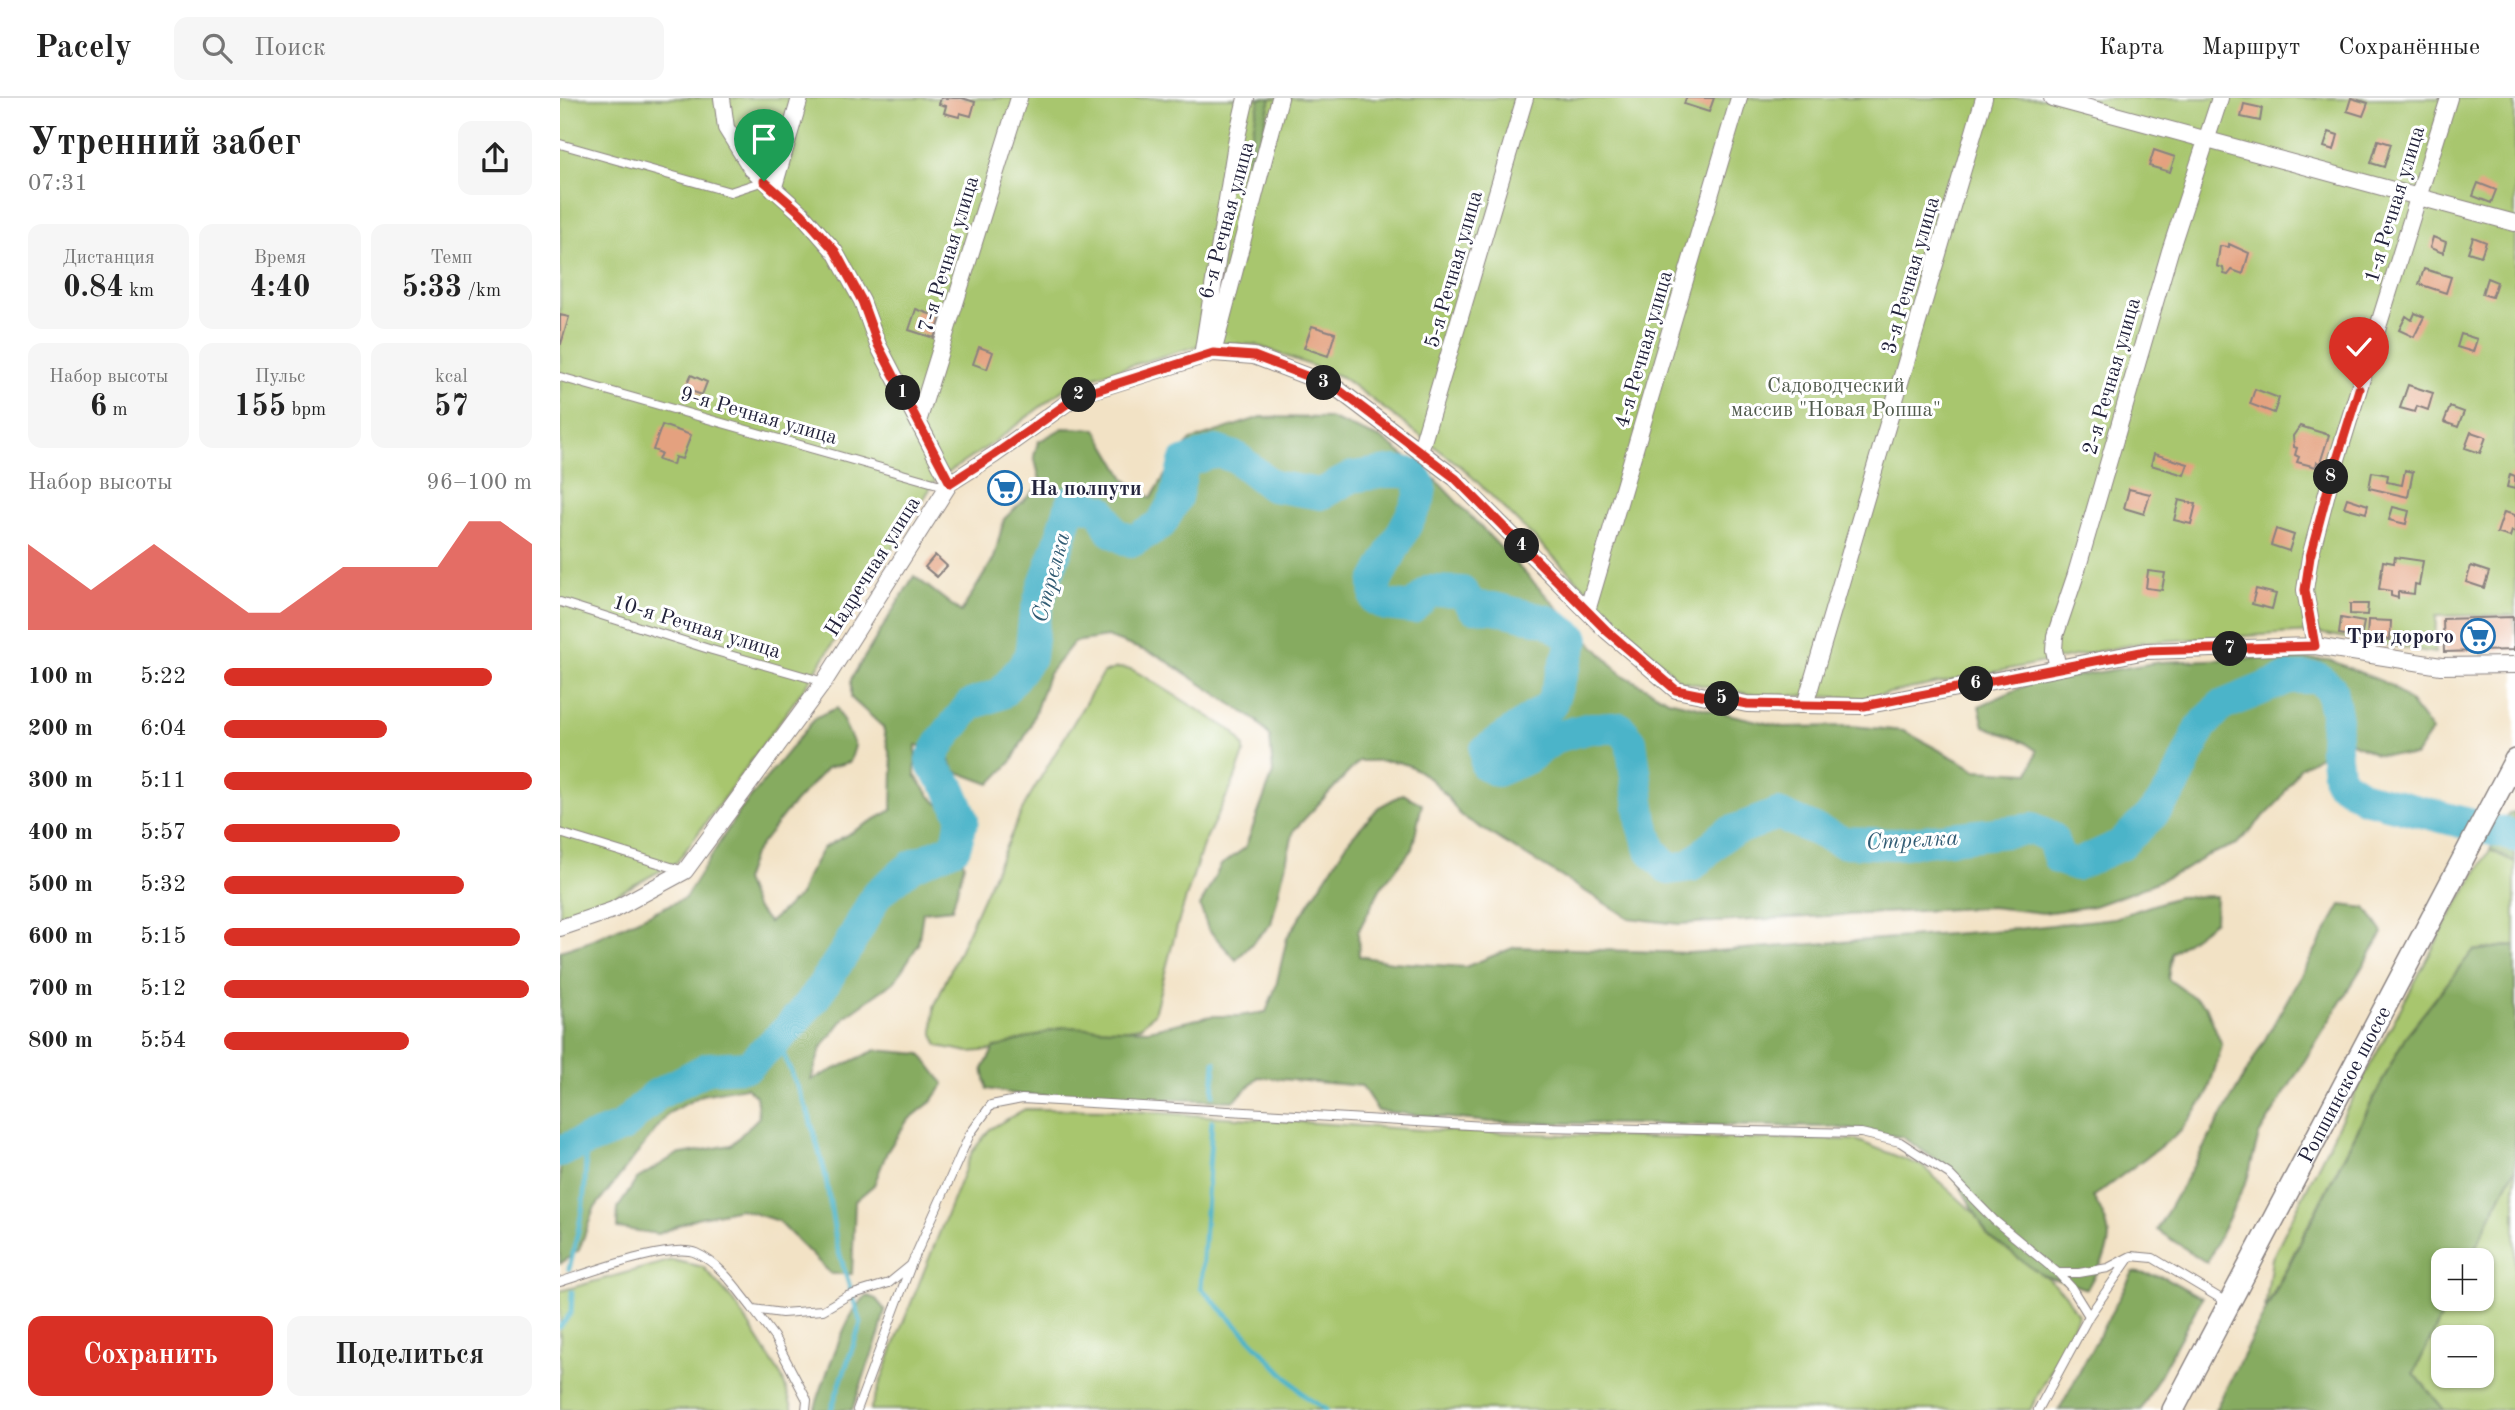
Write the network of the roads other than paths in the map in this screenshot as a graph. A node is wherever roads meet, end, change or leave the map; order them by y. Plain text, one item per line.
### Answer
1 (722, 98) edge
2 (800, 98) edge
3 (1019, 98) edge
4 (1246, 98) edge
5 (1280, 98) edge
6 (1525, 98) edge
7 (1739, 98) edge
8 (1984, 98) edge
9 (2052, 98) edge
10 (2220, 98) edge
11 (2449, 98) edge
12 (2206, 140) junction
13 (560, 144) edge
14 (768, 186) junction
15 (2418, 198) junction
16 (2515, 223) edge
17 (1208, 355) junction
18 (560, 377) edge
19 (918, 422) junction
20 (1420, 452) junction
21 (949, 485) junction
22 (560, 602) edge
23 (1587, 611) junction
24 (2315, 646) junction
25 (2515, 665) edge
26 (2058, 668) junction
27 (824, 682) junction
28 (1805, 705) junction
29 (2515, 760) edge
30 (560, 833) edge
31 (685, 872) junction
32 (560, 928) edge
33 (2131, 1256) junction
34 (911, 1265) junction
35 (2057, 1273) junction
36 (560, 1282) edge
37 (2228, 1303) junction
38 (753, 1309) junction
39 (2089, 1316) junction
40 (806, 1410) edge
41 (857, 1410) edge
42 (2038, 1410) edge
43 (2173, 1410) edge

1 - 14 street
2 - 14 street
3 - 19 street, 7-я Речная улица
4 - 17 street, 6-я Речная улица
5 - 17 street, 6-я Речная улица
6 - 20 street, 5-я Речная улица
7 - 23 street, 4-я Речная улица
8 - 28 street, 3-я Речная улица
9 - 12 street
10 - 12 street, 2-я Речная улица
11 - 15 street, 1-я Речная улица
12 - 15 street
12 - 26 street, 2-я Речная улица
13 - 14 lane
14 - 19 street
15 - 16 street
15 - 24 street, 1-я Речная улица
17 - 20 street, Надречная улица
17 - 21 street, Надречная улица
18 - 21 lane, 9-я Речная улица
19 - 21 street
20 - 23 street, Надречная улица
21 - 27 street, Надречная улица
22 - 27 lane, 10-я Речная улица
23 - 28 street, Надречная улица
24 - 25 street, Надречная улица
24 - 26 street, Надречная улица
26 - 28 street, Надречная улица
27 - 31 street, Надречная улица
29 - 37 main road, Ропшинское шоссе
30 - 31 lane
31 - 32 street, Надречная улица
33 - 35 lane
33 - 37 lane
33 - 39 lane
34 - 35 lane
34 - 38 lane
34 - 41 lane
35 - 39 lane
36 - 38 lane
37 - 43 main road, Ропшинское шоссе
38 - 40 lane
39 - 42 lane

